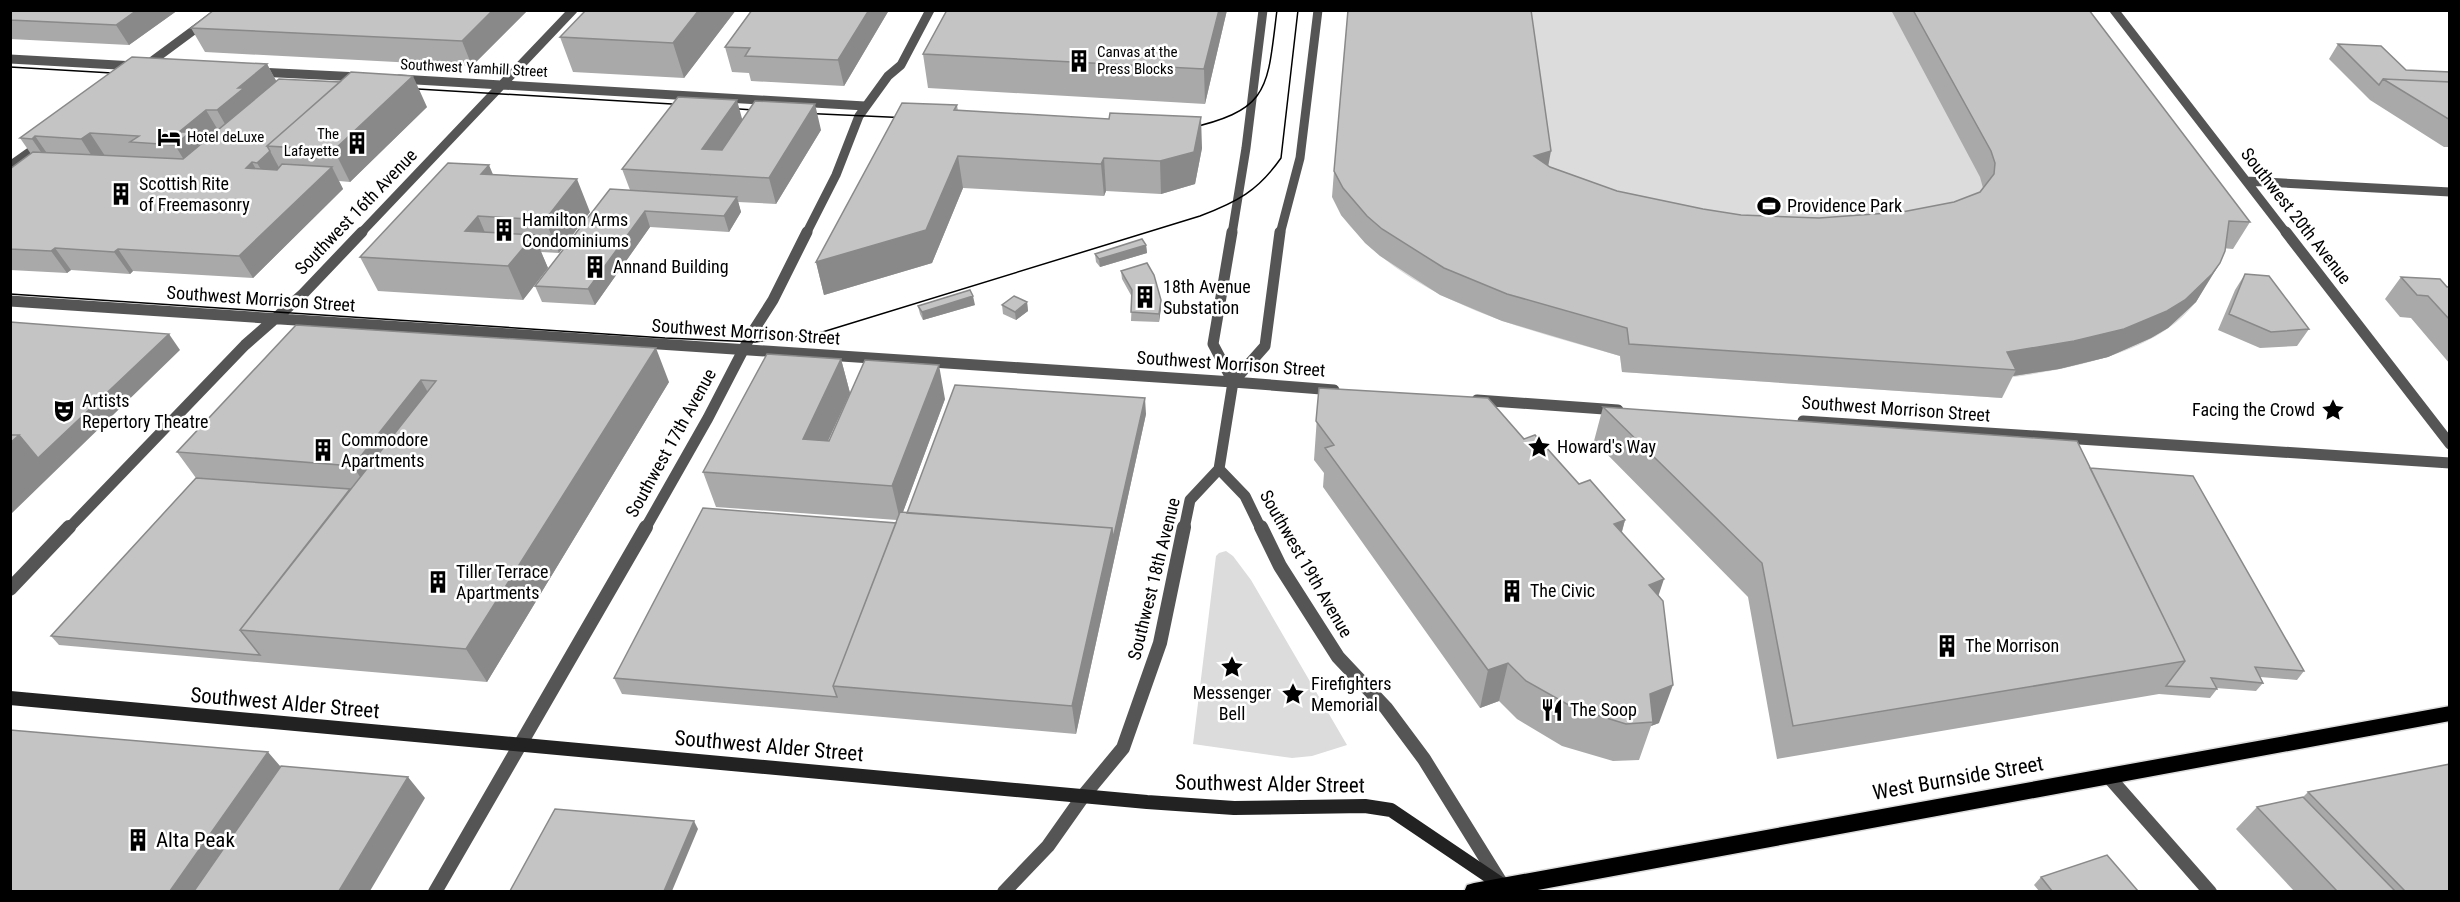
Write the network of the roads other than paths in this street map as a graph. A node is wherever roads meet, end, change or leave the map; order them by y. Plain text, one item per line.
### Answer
1 (221, 10) edge
2 (573, 10) edge
3 (930, 10) edge
4 (1263, 10) edge
5 (1318, 10) edge
6 (2114, 10) edge
7 (10, 59) edge
8 (146, 66) junction
9 (157, 67) edge
10 (251, 72) edge
11 (136, 74) edge
12 (371, 78) edge
13 (383, 79) edge
14 (503, 85) junction
15 (865, 106) junction
16 (47, 139) edge
17 (10, 166) edge
18 (2246, 182) junction
19 (2450, 192) edge
20 (10, 301) edge
21 (276, 318) junction
22 (745, 350) junction
23 (1233, 382) junction
24 (1350, 391) edge
25 (1465, 399) edge
26 (1629, 410) edge
27 (1795, 421) edge
28 (2450, 444) edge
29 (2450, 463) edge
30 (1219, 469) junction
31 (10, 589) edge
32 (10, 698) edge
33 (2450, 713) edge
34 (516, 746) junction
35 (2108, 776) junction
36 (1084, 795) junction
37 (1504, 888) edge
38 (435, 891) edge
39 (1004, 891) edge
40 (1474, 891) edge
41 (2210, 891) edge

1 - 8 street
2 - 14 street, Southwest 16th Avenue
3 - 15 street, Southwest 17th Avenue
4 - 23 street
5 - 23 street
6 - 18 street, Southwest 20th Avenue
7 - 8 street
8 - 9 street
8 - 11 street
10 - 12 street
13 - 14 street, Southwest Yamhill Street
14 - 15 street, Southwest Yamhill Street
14 - 21 street, Southwest 16th Avenue
15 - 22 street, Southwest 17th Avenue
16 - 17 street
18 - 19 street
18 - 28 street, Southwest 20th Avenue
20 - 21 street, Southwest Morrison Street
21 - 22 street, Southwest Morrison Street
21 - 31 street, Southwest 16th Avenue
22 - 23 street, Southwest Morrison Street
22 - 34 street, Southwest 17th Avenue
23 - 24 street, Southwest Morrison Street
23 - 30 street
25 - 26 street
27 - 29 street, Southwest Morrison Street
30 - 36 street, Southwest 18th Avenue
30 - 37 street, Southwest 19th Avenue
32 - 34 main road, Southwest Alder Street
33 - 35 main road, West Burnside Street
34 - 36 main road, Southwest Alder Street
34 - 38 street, Southwest 17th Avenue
35 - 37 main road, West Burnside Street
35 - 41 street
36 - 37 main road, Southwest Alder Street
36 - 39 street, Southwest 18th Avenue
37 - 40 main road, West Burnside Street

